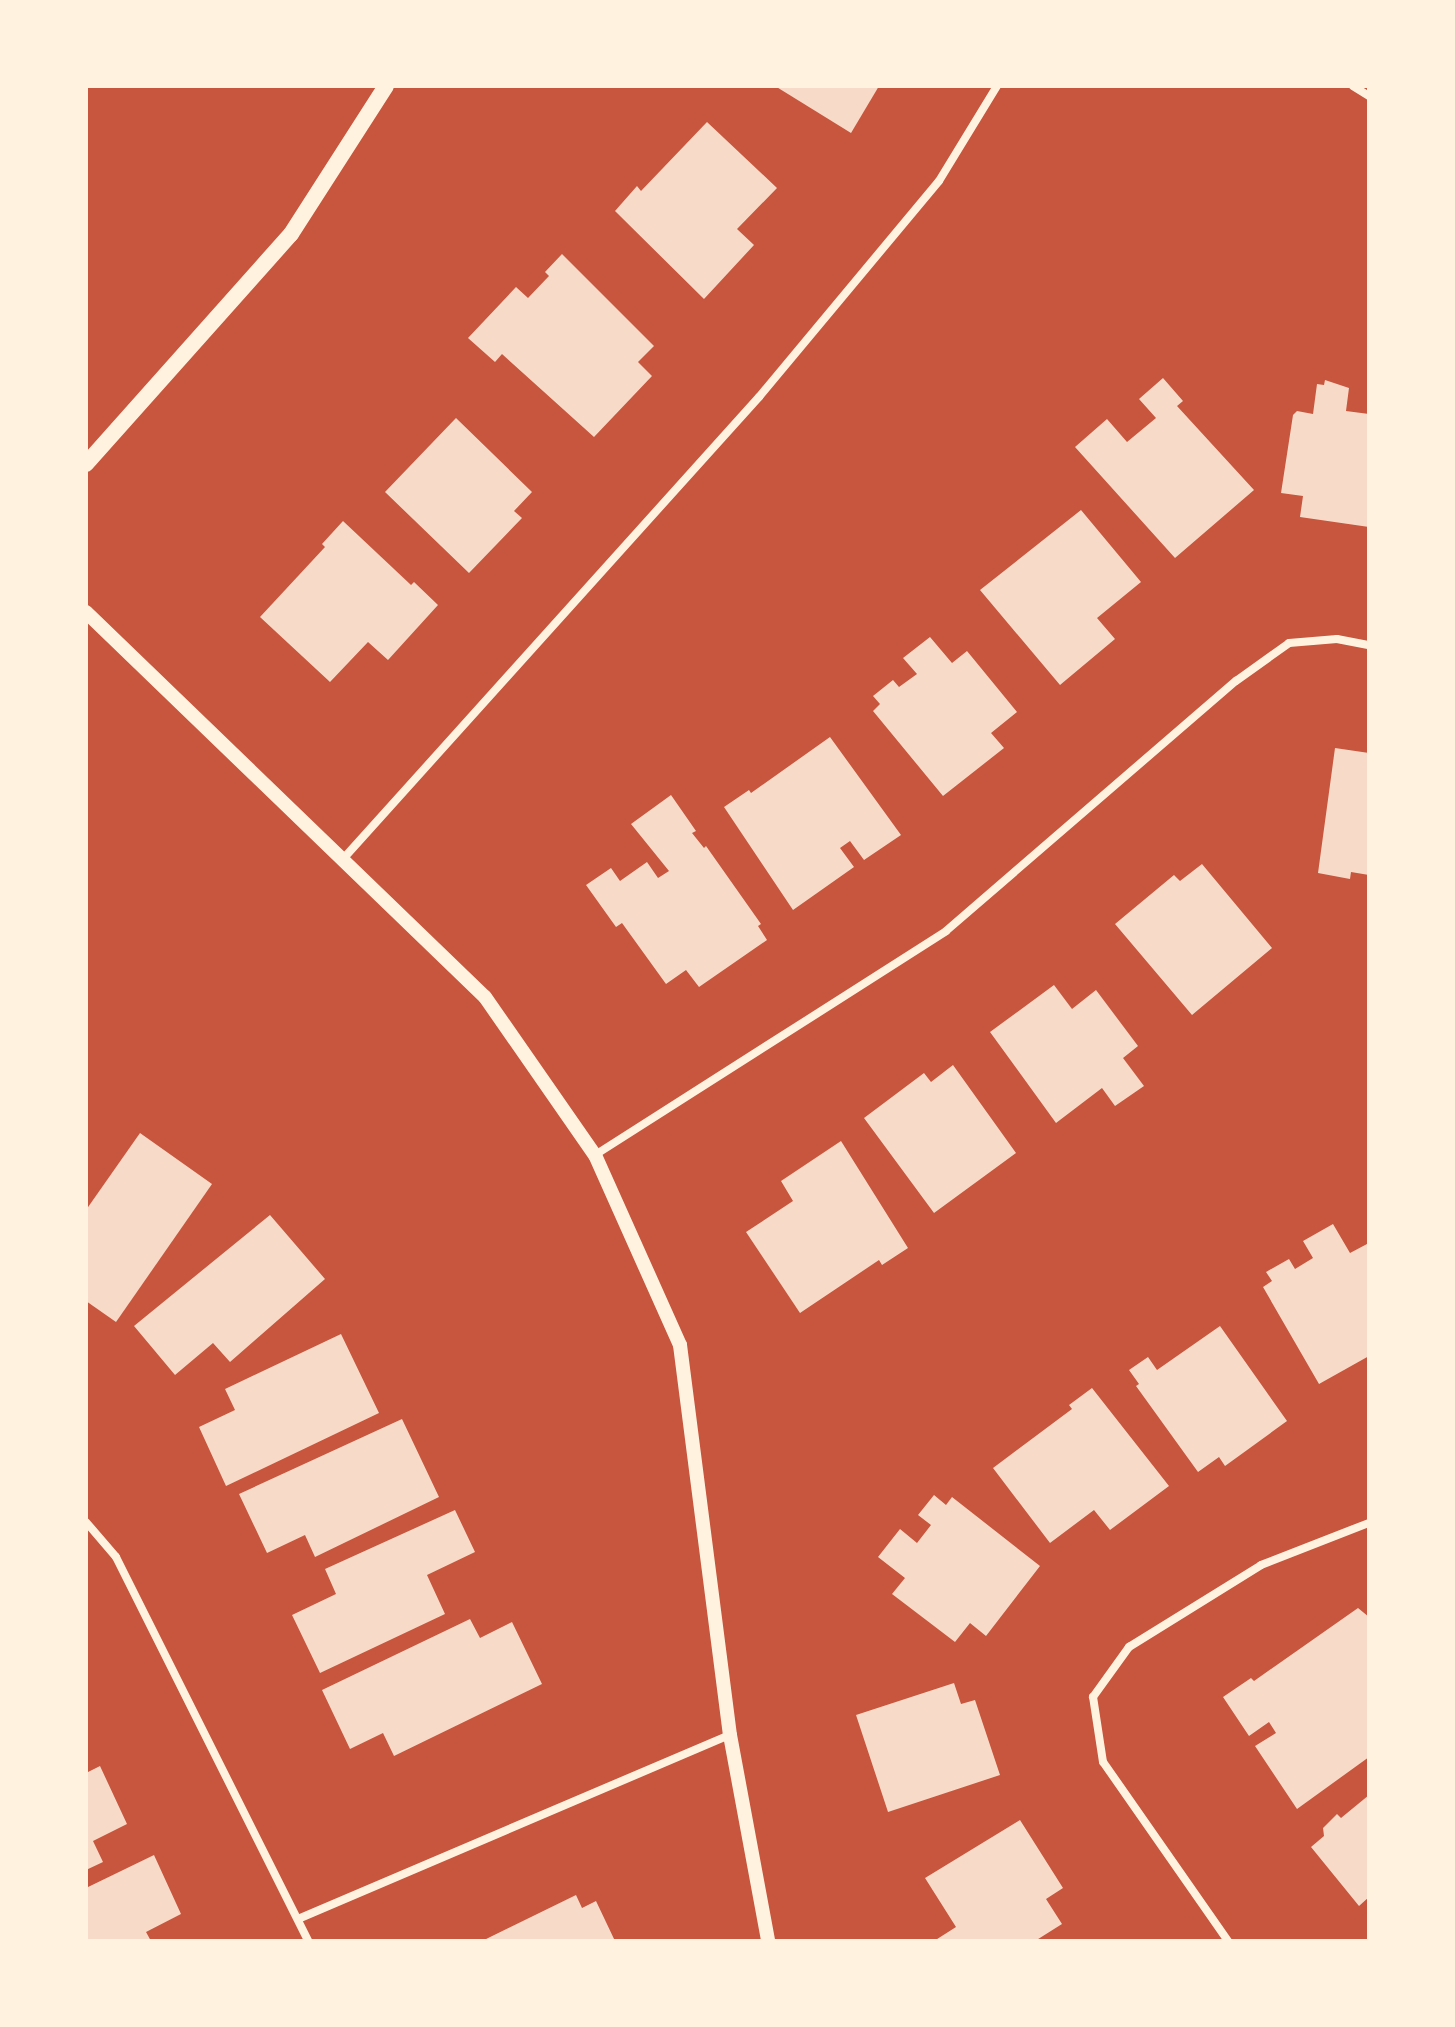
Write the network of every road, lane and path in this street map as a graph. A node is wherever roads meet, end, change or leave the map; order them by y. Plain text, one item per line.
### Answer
1 (386, 86) edge
2 (997, 86) edge
3 (1353, 86) edge
4 (1369, 96) edge
5 (86, 464) edge
6 (86, 612) edge
7 (1369, 645) edge
8 (343, 859) junction
9 (595, 1155) junction
10 (86, 1522) edge
11 (1369, 1523) edge
12 (730, 1735) junction
13 (298, 1919) junction
14 (308, 1941) edge
15 (768, 1941) edge
16 (1228, 1941) edge

1 - 5 main road
2 - 8 street
3 - 4 street
6 - 8 street
7 - 9 street
8 - 9 street
9 - 12 street
10 - 13 street
11 - 16 street
12 - 13 street
12 - 15 street
13 - 14 street

